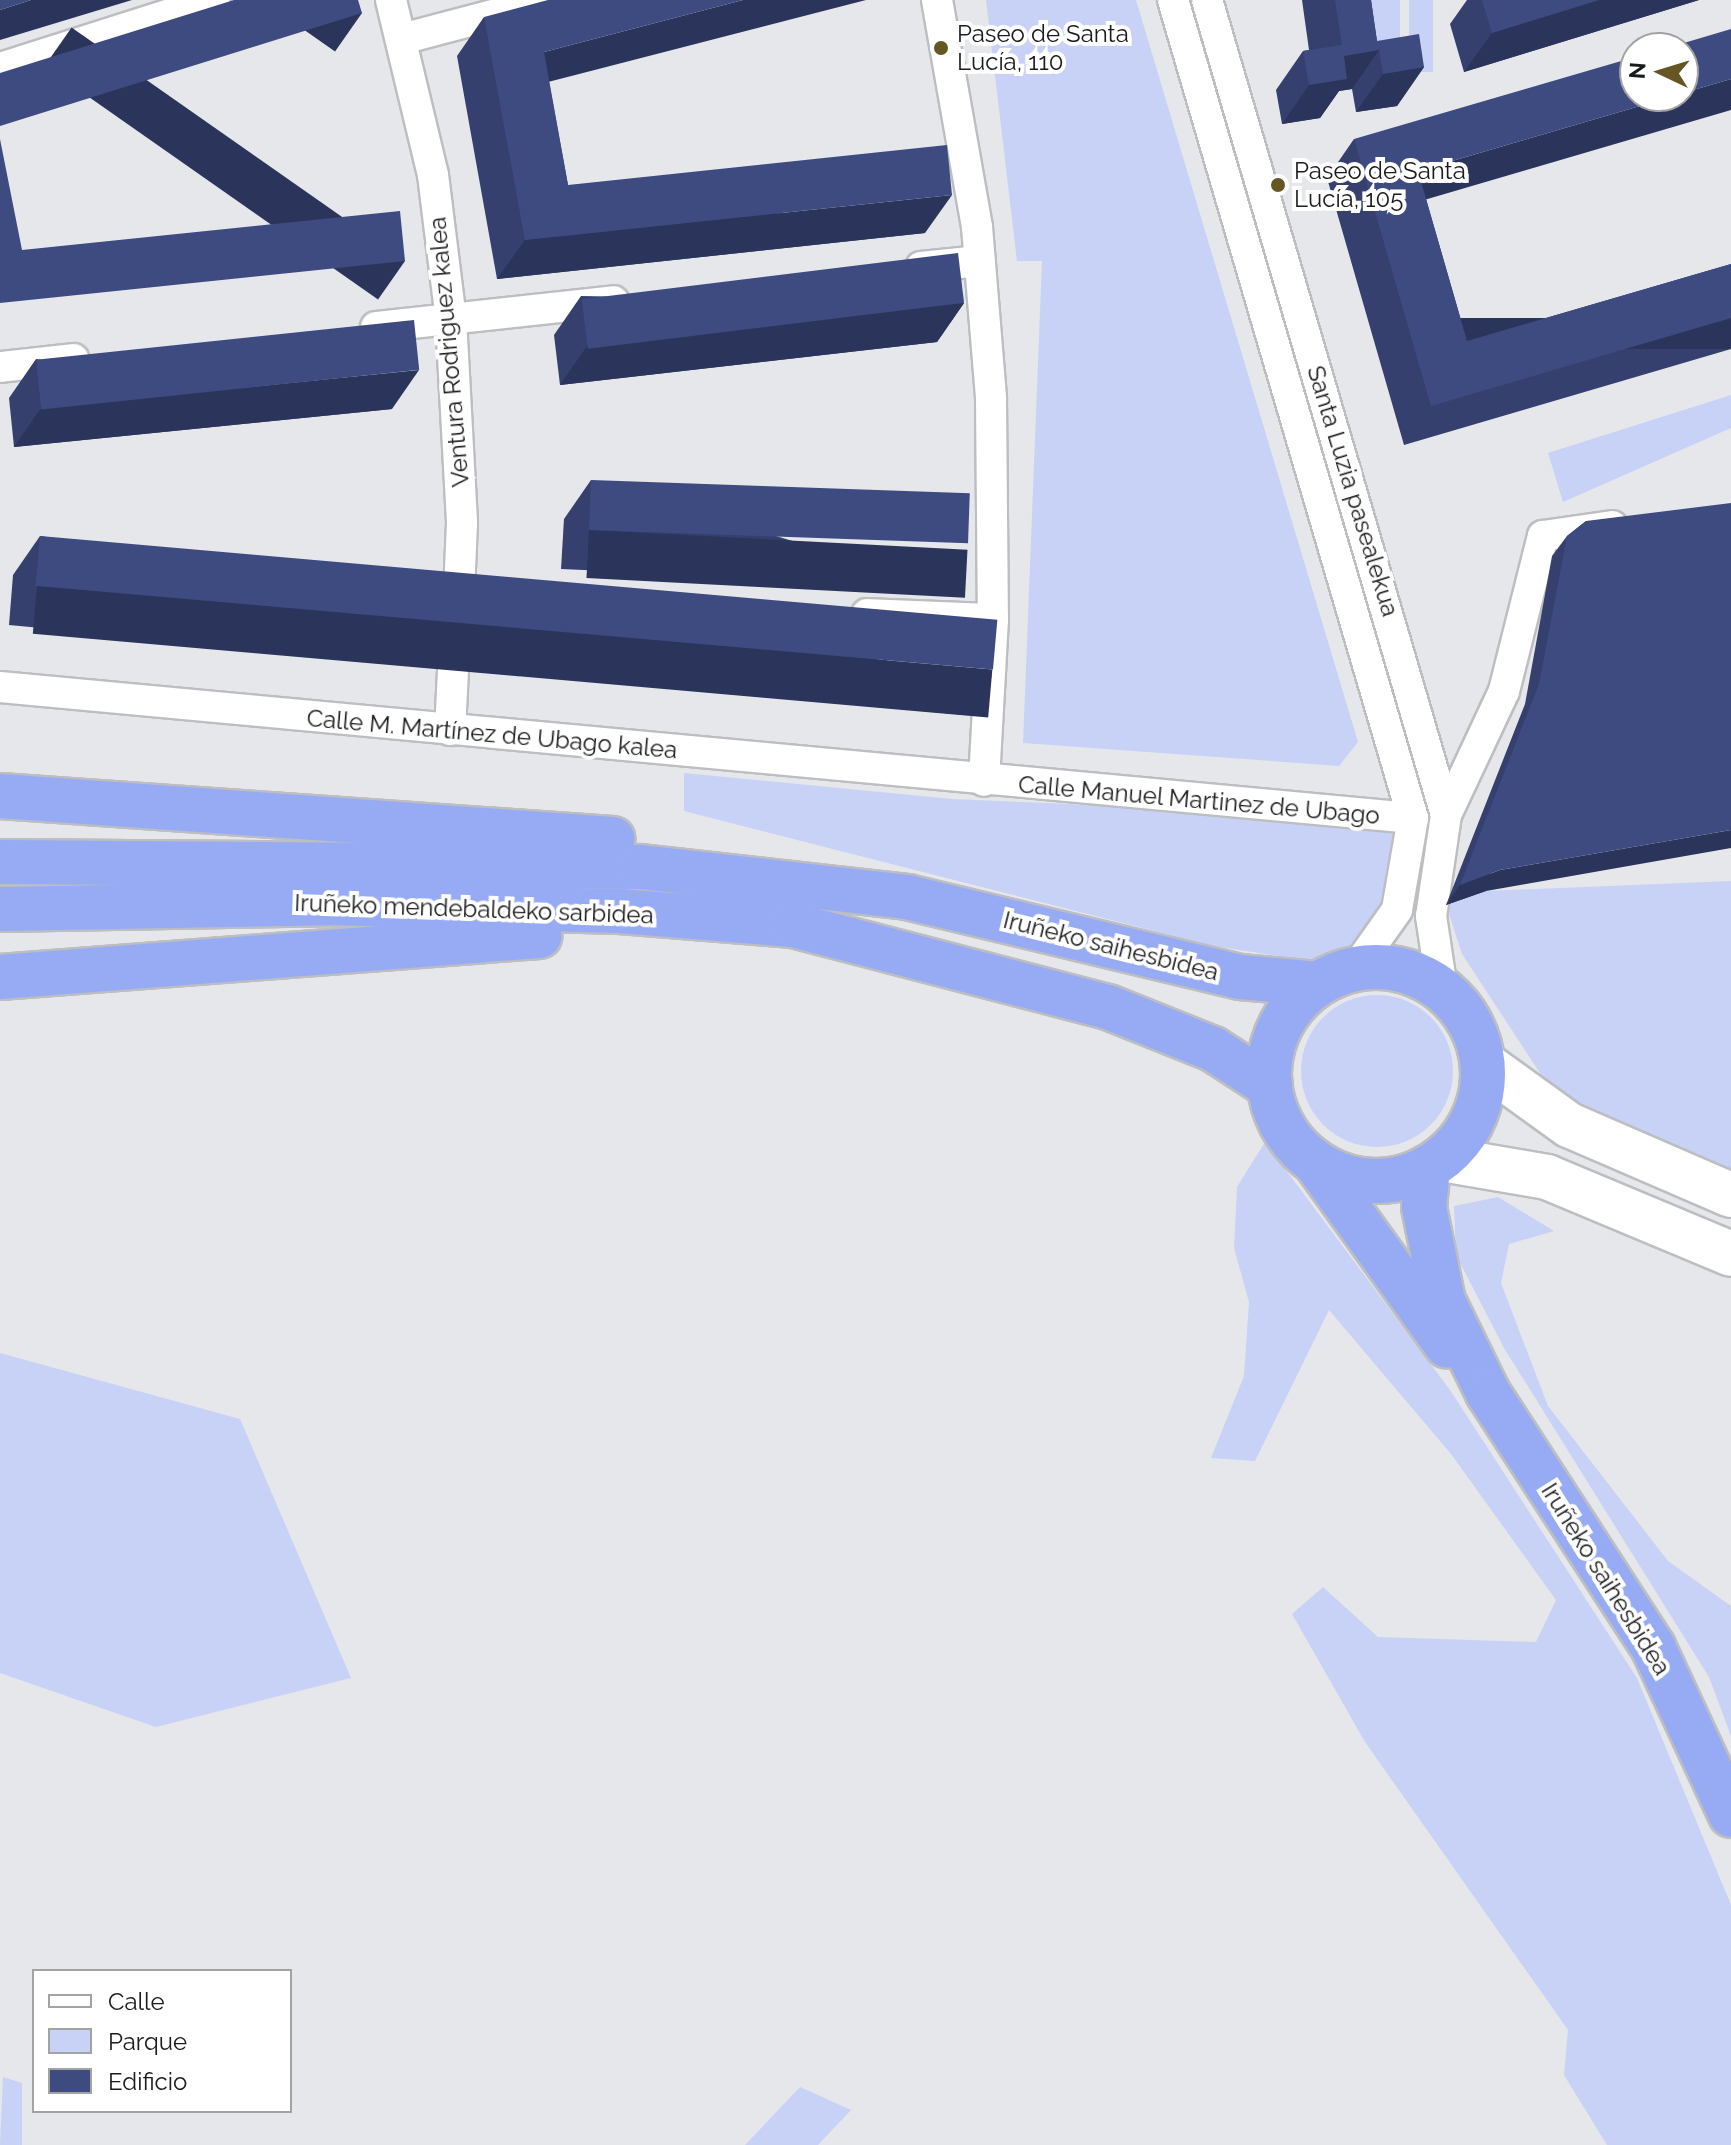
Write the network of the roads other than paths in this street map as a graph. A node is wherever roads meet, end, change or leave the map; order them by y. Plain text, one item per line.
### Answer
1 (215, 0) edge
2 (391, 0) edge
3 (550, 0) edge
4 (937, 0) edge
5 (1173, 0) edge
6 (1207, 0) edge
7 (402, 39) junction
8 (0, 68) edge
9 (980, 261) junction
10 (895, 269) edge
11 (641, 298) edge
12 (451, 319) junction
13 (346, 330) edge
14 (110, 355) edge
15 (0, 367) edge
16 (1637, 523) edge
17 (491, 599) edge
18 (842, 613) edge
19 (993, 619) junction
20 (453, 670) dead end
21 (0, 687) edge
22 (450, 730) junction
23 (984, 781) junction
24 (5, 796) edge
25 (1446, 815) junction
26 (1413, 818) junction
27 (0, 862) edge
28 (907, 897) junction
29 (0, 909) edge
30 (943, 964) junction
31 (1337, 976) junction
32 (0, 977) edge
33 (1442, 989) junction
34 (1483, 1063) junction
35 (1270, 1086) junction
36 (1315, 1162) junction
37 (1435, 1163) junction
38 (1731, 1195) edge
39 (1731, 1254) edge
40 (1488, 1393) junction
41 (1731, 1815) edge

1 - 8 street
2 - 7 street, Ventura Rodriguez kalea
3 - 7 street
4 - 9 street
5 - 26 street, Santa Luzia pasealekua
6 - 25 street, Santa Luzia pasealekua
7 - 12 street, Ventura Rodriguez kalea
9 - 10 street
9 - 19 street
11 - 12 street
12 - 13 street
12 - 17 street, Ventura Rodriguez kalea
14 - 15 street
16 - 25 street
18 - 19 street
19 - 23 street
20 - 22 street
21 - 22 street, Calle M. Martínez de Ubago kalea
22 - 23 street, Calle M. Martínez de Ubago kalea
23 - 26 street, Calle Manuel Martinez de Ubago
24 - 28 highway
25 - 33 street, Santa Luzia pasealekua
26 - 31 street, Santa Luzia pasealekua
27 - 28 highway, Iruñeko mendebaldeko sarbidea
28 - 31 highway, Iruñeko saihesbidea
29 - 30 highway, Iruñeko mendebaldeko sarbidea
30 - 32 highway
30 - 35 highway
31 - 33 highway
31 - 35 highway
33 - 34 highway
34 - 37 highway
34 - 38 main road
35 - 36 highway
36 - 37 highway
36 - 40 highway, Iruñeko saihesbidea
37 - 39 main road
37 - 40 highway, Iruñeko saihesbidea
40 - 41 highway, Iruñeko saihesbidea

